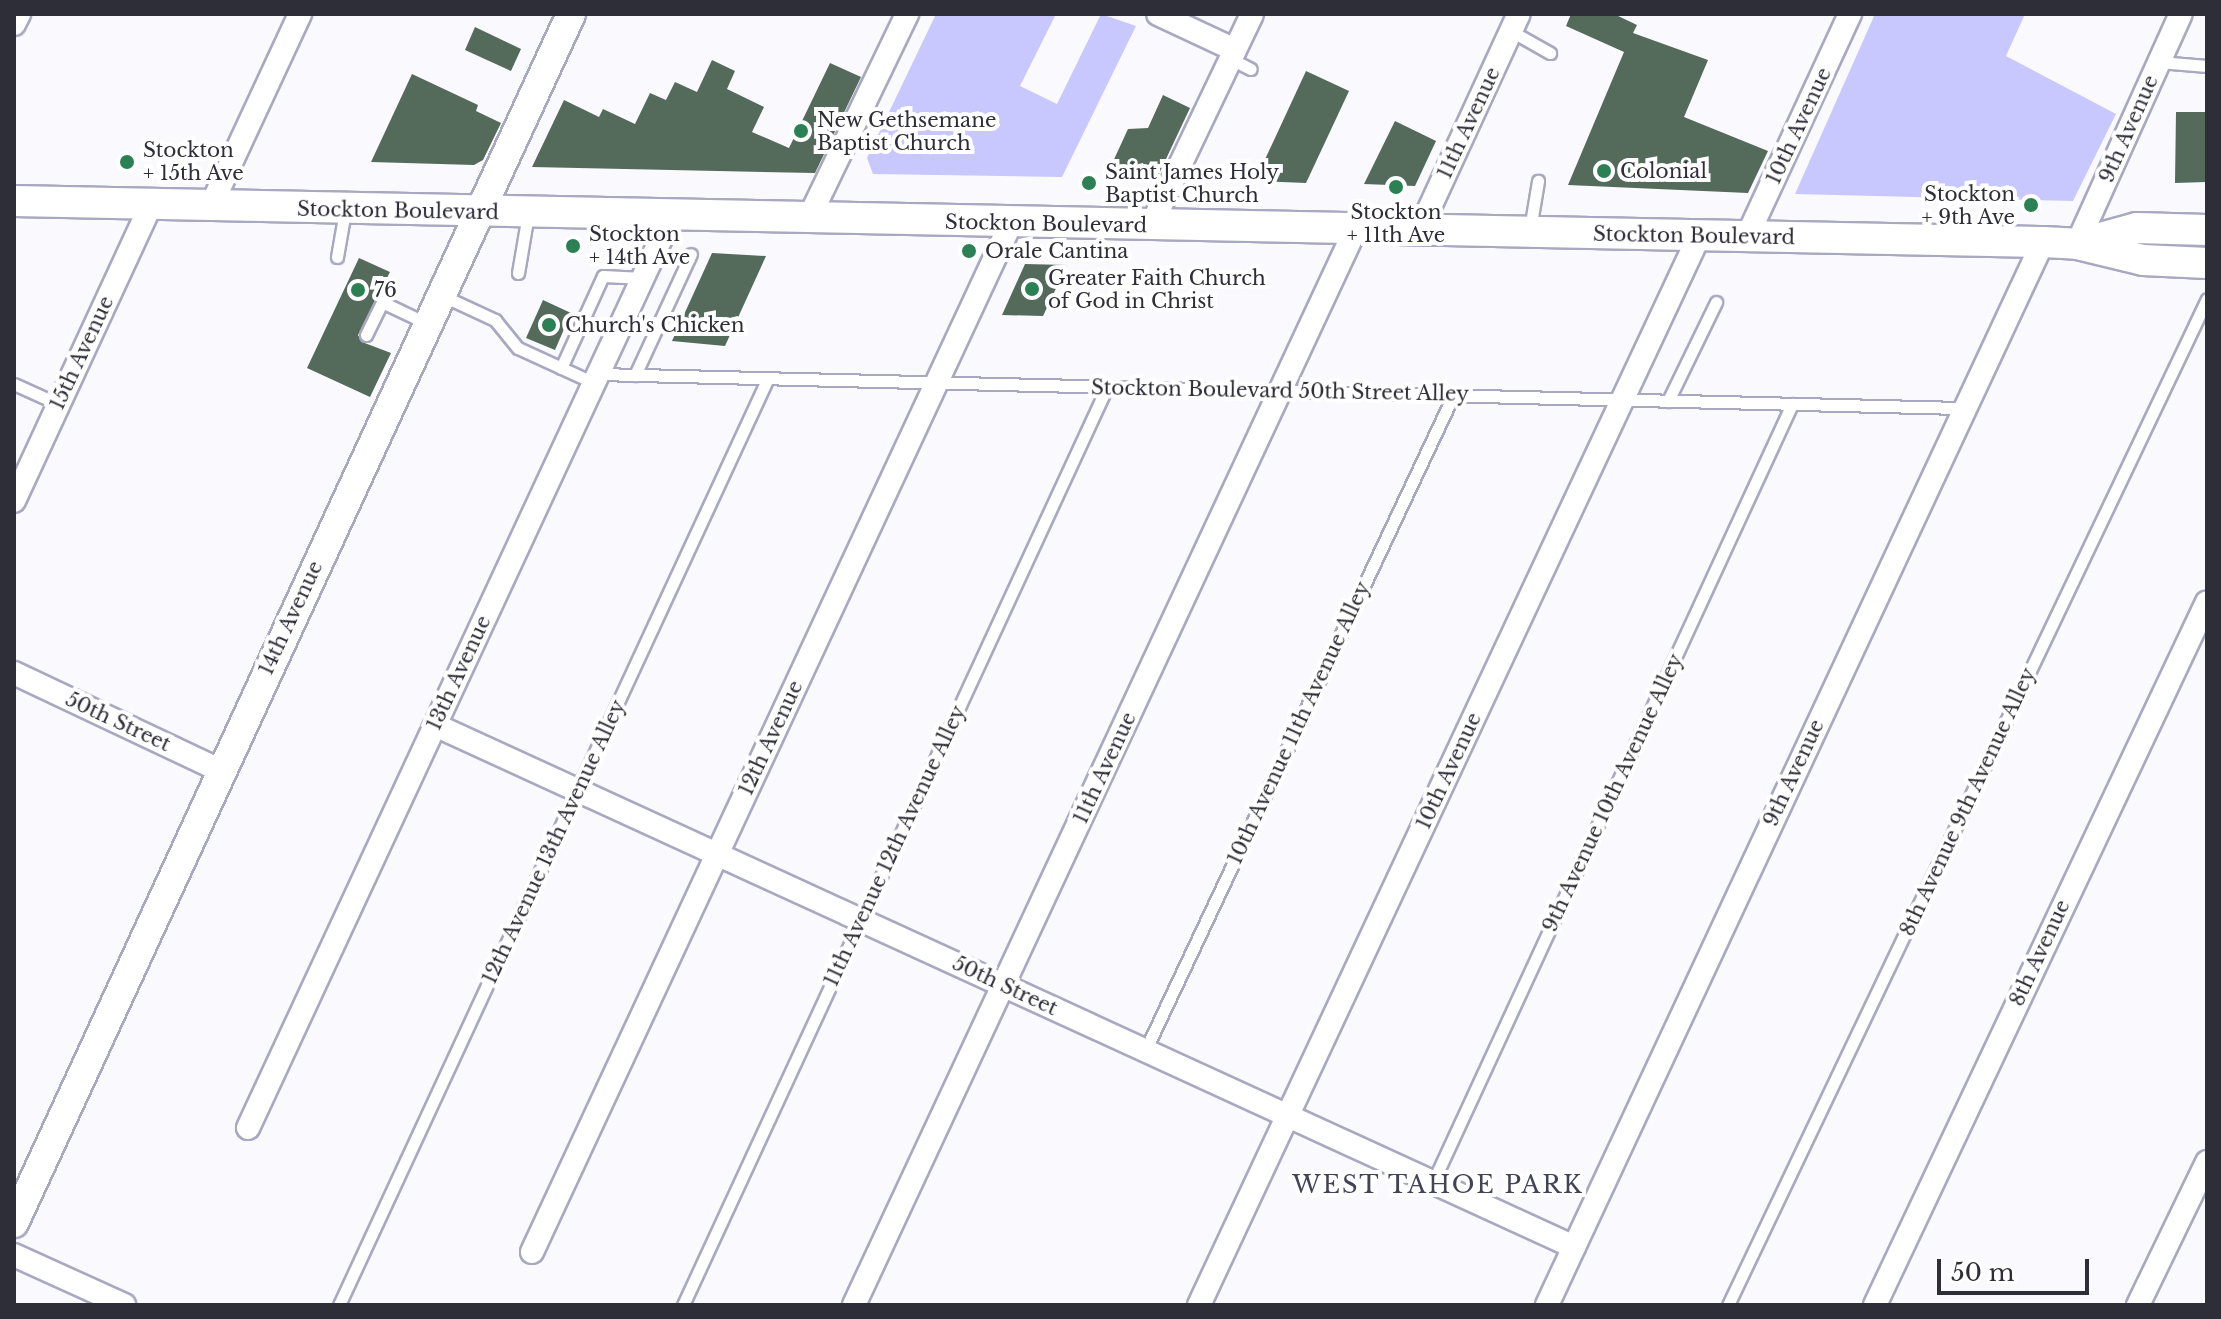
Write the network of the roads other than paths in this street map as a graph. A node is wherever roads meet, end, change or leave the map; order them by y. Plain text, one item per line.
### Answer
1 (19, 14) edge
2 (300, 14) edge
3 (571, 14) edge
4 (907, 14) edge
5 (1158, 14) edge
6 (1252, 14) edge
7 (1850, 14) edge
8 (2181, 14) edge
9 (1515, 22) edge
10 (14, 24) edge
11 (1550, 53) dead end
12 (1233, 54) junction
13 (2159, 62) junction
14 (2207, 66) edge
15 (1251, 69) dead end
16 (1538, 181) dead end
17 (14, 201) edge
18 (151, 205) junction
19 (211, 206) junction
20 (345, 210) junction
21 (476, 213) junction
22 (528, 214) junction
23 (671, 217) junction
24 (808, 220) junction
25 (1011, 223) junction
26 (1151, 226) junction
27 (1355, 230) junction
28 (2207, 230) edge
29 (1419, 231) junction
30 (1530, 233) junction
31 (1699, 236) junction
32 (1747, 237) junction
33 (2043, 242) junction
34 (2077, 244) junction
35 (691, 254) dead end
36 (337, 257) dead end
37 (2207, 263) edge
38 (518, 273) dead end
39 (643, 278) junction
40 (439, 294) junction
41 (2207, 299) edge
42 (1716, 302) dead end
43 (426, 323) junction
44 (366, 335) dead end
45 (561, 368) junction
46 (635, 375) junction
47 (768, 378) junction
48 (596, 379) junction
49 (937, 383) junction
50 (14, 384) edge
51 (1107, 387) junction
52 (1280, 391) junction
53 (1453, 396) junction
54 (1623, 400) junction
55 (1668, 401) junction
56 (58, 404) junction
57 (1792, 404) junction
58 (1963, 408) junction
59 (14, 501) edge
60 (2207, 602) edge
61 (14, 673) edge
62 (435, 725) junction
63 (221, 771) junction
64 (578, 790) junction
65 (717, 855) junction
66 (861, 920) junction
67 (1003, 985) junction
68 (1145, 1051) junction
69 (1287, 1116) junction
70 (248, 1128) dead end
71 (2207, 1162) edge
72 (1433, 1182) junction
73 (16, 1214) edge
74 (1574, 1247) junction
75 (532, 1252) dead end
76 (14, 1255) edge
77 (124, 1305) edge
78 (339, 1305) edge
79 (683, 1305) edge
80 (854, 1305) edge
81 (1199, 1305) edge
82 (1547, 1305) edge
83 (1728, 1305) edge
84 (1875, 1305) edge
85 (2138, 1305) edge

1 - 10 street
2 - 19 street
3 - 21 street, 14th Avenue
4 - 24 street
5 - 12 street
6 - 12 street
7 - 32 street, 10th Avenue
8 - 13 street, 9th Avenue
9 - 11 lane
9 - 29 street, 11th Avenue
12 - 15 lane
12 - 26 street
13 - 14 lane
13 - 34 street, 9th Avenue
16 - 30 lane
17 - 18 main road, Stockton Boulevard
18 - 19 main road, Stockton Boulevard
18 - 56 street, 15th Avenue
19 - 20 main road, Stockton Boulevard
20 - 21 main road, Stockton Boulevard
20 - 36 lane
21 - 22 main road, Stockton Boulevard
21 - 40 street, 14th Avenue
22 - 23 main road, Stockton Boulevard
22 - 38 lane
23 - 24 main road, Stockton Boulevard
23 - 39 street, 13th Avenue
24 - 25 main road, Stockton Boulevard
25 - 26 main road, Stockton Boulevard
25 - 49 street, 12th Avenue
26 - 27 main road, Stockton Boulevard
27 - 29 main road, Stockton Boulevard
27 - 52 street, 11th Avenue
28 - 34 main road, Stockton Boulevard
29 - 30 main road, Stockton Boulevard
30 - 31 main road, Stockton Boulevard
31 - 32 main road, Stockton Boulevard
31 - 54 street, 10th Avenue
32 - 33 main road, Stockton Boulevard
33 - 34 main road, Stockton Boulevard
33 - 58 street, 9th Avenue
34 - 37 main road, Stockton Boulevard
35 - 46 lane
39 - 45 lane
39 - 48 street, 13th Avenue
40 - 43 street, 14th Avenue
40 - 45 lane
41 - 83 lane, 8th Avenue 9th Avenue Alley
42 - 55 lane
43 - 44 lane
43 - 63 street, 14th Avenue
45 - 48 lane
46 - 47 lane, Stockton Boulevard 50th Street Alley
46 - 48 lane, Stockton Boulevard 50th Street Alley
47 - 49 lane, Stockton Boulevard 50th Street Alley
47 - 64 lane, 12th Avenue 13th Avenue Alley
48 - 62 street, 13th Avenue
49 - 51 lane, Stockton Boulevard 50th Street Alley
49 - 65 street, 12th Avenue
50 - 56 lane
51 - 52 lane, Stockton Boulevard 50th Street Alley
51 - 66 lane, 11th Avenue 12th Avenue Alley
52 - 53 lane, Stockton Boulevard 50th Street Alley
52 - 67 street, 11th Avenue
53 - 54 lane, Stockton Boulevard 50th Street Alley
53 - 68 lane, 10th Avenue 11th Avenue Alley
54 - 55 lane, Stockton Boulevard 50th Street Alley
54 - 69 street, 10th Avenue
55 - 57 lane, Stockton Boulevard 50th Street Alley
56 - 59 street, 15th Avenue
57 - 58 lane, Stockton Boulevard 50th Street Alley
57 - 72 lane, 9th Avenue 10th Avenue Alley
58 - 74 street, 9th Avenue
60 - 84 street, 8th Avenue
61 - 63 street, 50th Street
62 - 64 street, 50th Street
62 - 70 street, 13th Avenue
63 - 73 street, 14th Avenue
64 - 65 street, 50th Street
64 - 78 lane, 12th Avenue 13th Avenue Alley
65 - 66 street, 50th Street
65 - 75 street, 12th Avenue
66 - 67 street, 50th Street
66 - 79 lane, 11th Avenue 12th Avenue Alley
67 - 68 street, 50th Street
67 - 80 street, 11th Avenue
68 - 69 street, 50th Street
69 - 72 street, 50th Street
69 - 81 street, 10th Avenue
71 - 85 street
72 - 74 street, 50th Street
74 - 82 street, 9th Avenue
76 - 77 street

